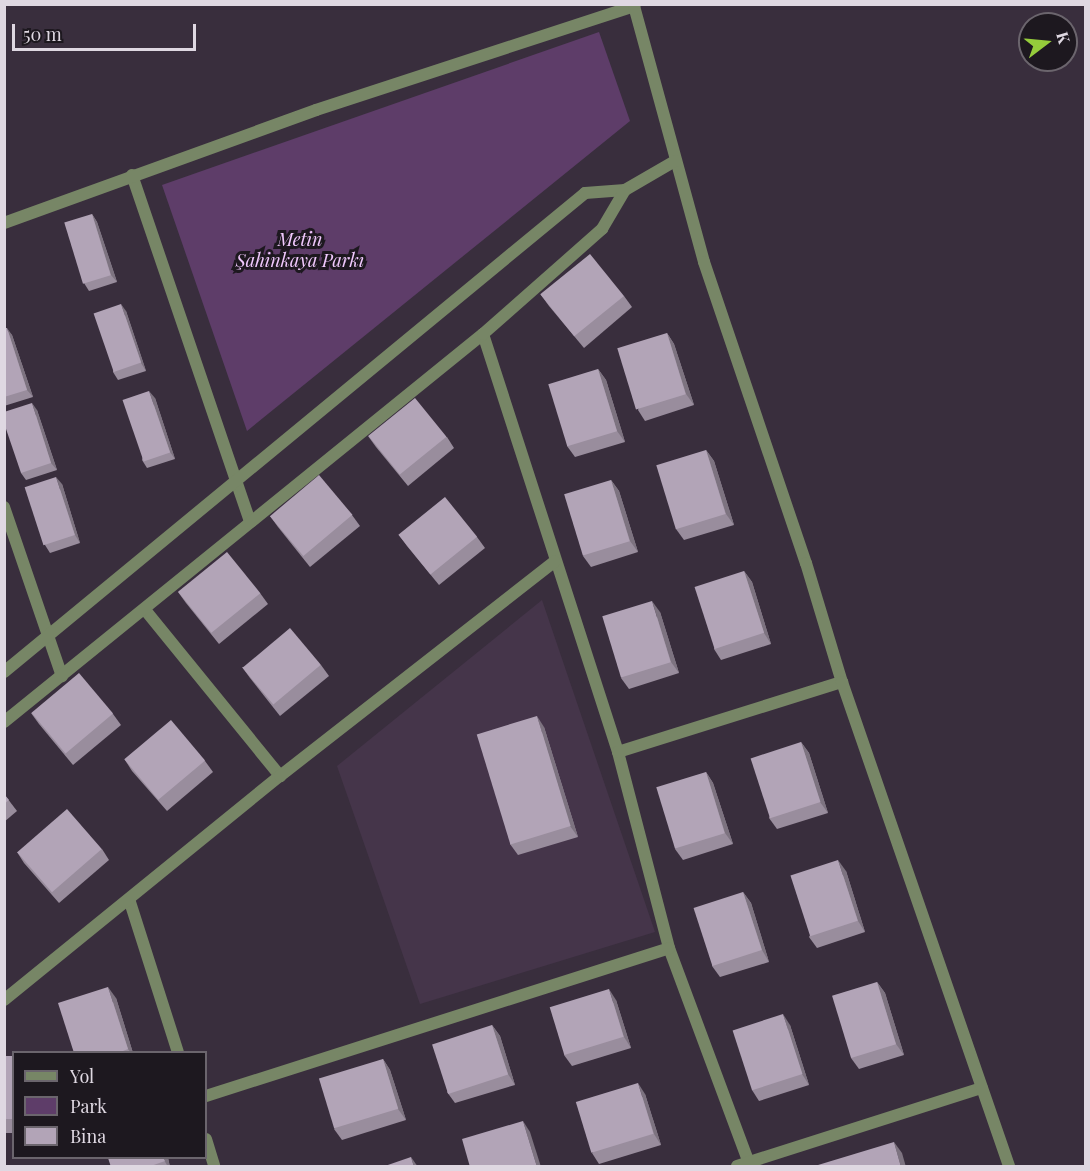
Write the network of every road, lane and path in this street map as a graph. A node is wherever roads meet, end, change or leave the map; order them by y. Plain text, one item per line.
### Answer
1 (635, 5) edge
2 (675, 161) junction
3 (132, 175) junction
4 (625, 190) junction
5 (4, 223) edge
6 (483, 334) junction
7 (236, 482) junction
8 (4, 507) edge
9 (250, 522) junction
10 (555, 562) junction
11 (146, 611) junction
12 (48, 636) junction
13 (4, 672) edge
14 (62, 676) junction
15 (842, 682) junction
16 (4, 722) edge
17 (618, 752) junction
18 (280, 776) junction
19 (130, 902) junction
20 (669, 948) junction
21 (4, 1000) edge
22 (177, 1051) edge
23 (982, 1088) junction
24 (207, 1096) edge
25 (207, 1142) edge
26 (745, 1165) edge
27 (214, 1167) edge
28 (1009, 1167) edge

1 - 2 street
1 - 3 street
2 - 4 street
2 - 15 street
3 - 5 street
3 - 7 street
4 - 6 street
4 - 7 street
6 - 9 street
6 - 10 street
7 - 9 street
7 - 12 street
8 - 12 street
9 - 11 street
10 - 17 street
10 - 18 street
11 - 14 street
11 - 18 street
12 - 13 street
12 - 14 street
14 - 16 street
15 - 17 street
15 - 23 street
17 - 20 street
18 - 19 street
19 - 21 street
19 - 22 street
20 - 24 street
20 - 26 street
23 - 26 street
23 - 28 street
25 - 27 street

